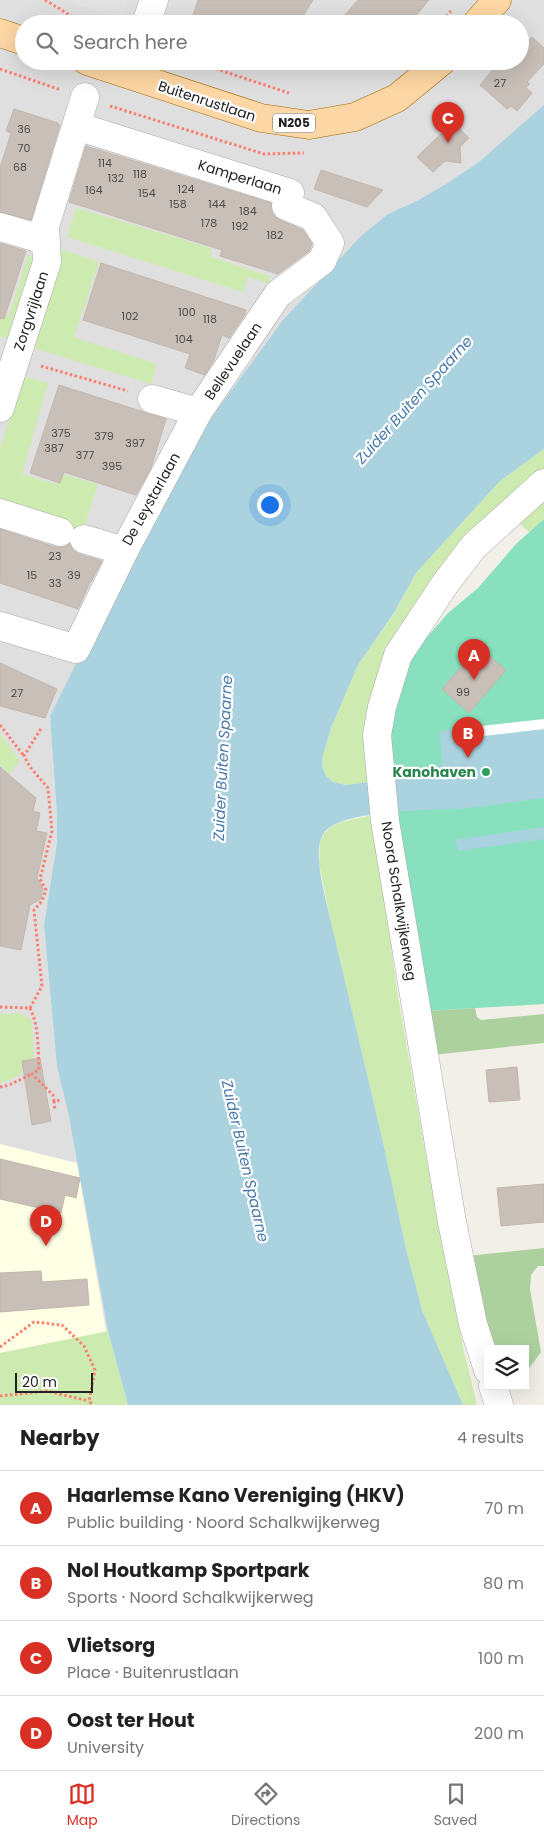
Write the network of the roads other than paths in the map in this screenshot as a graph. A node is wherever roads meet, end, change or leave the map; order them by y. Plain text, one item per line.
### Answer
1 (154, 0) edge
2 (497, 0) edge
3 (149, 15) edge
4 (484, 15) edge
5 (0, 33) edge
6 (15, 38) edge
7 (136, 70) edge
8 (431, 70) edge
9 (85, 97) dead end
10 (76, 126) junction
11 (0, 227) edge
12 (45, 240) junction
13 (278, 294) joint
14 (8, 356) edge
15 (152, 399) dead end
16 (0, 408) edge
17 (198, 412) junction
18 (544, 483) edge
19 (0, 514) edge
20 (124, 551) junction
21 (0, 626) edge
22 (484, 1358) edge
23 (494, 1390) edge
24 (499, 1405) edge

1 - 3 street
2 - 4 main road
5 - 6 main road
7 - 8 main road, Buitenrustlaan / N205
9 - 10 street, Zorgvrijlaan
10 - 12 street, Zorgvrijlaan
10 - 13 street, Kamperlaan
11 - 12 street
12 - 14 street, Zorgvrijlaan
13 - 17 street, Bellevuelaan
14 - 16 street, Zorgvrijlaan
15 - 17 street, Bellevuelaan
17 - 20 street, De Leystarlaan
18 - 22 street, Noord Schalkwijkerweg
19 - 20 street, De Leystarlaan
20 - 21 street
23 - 24 street

